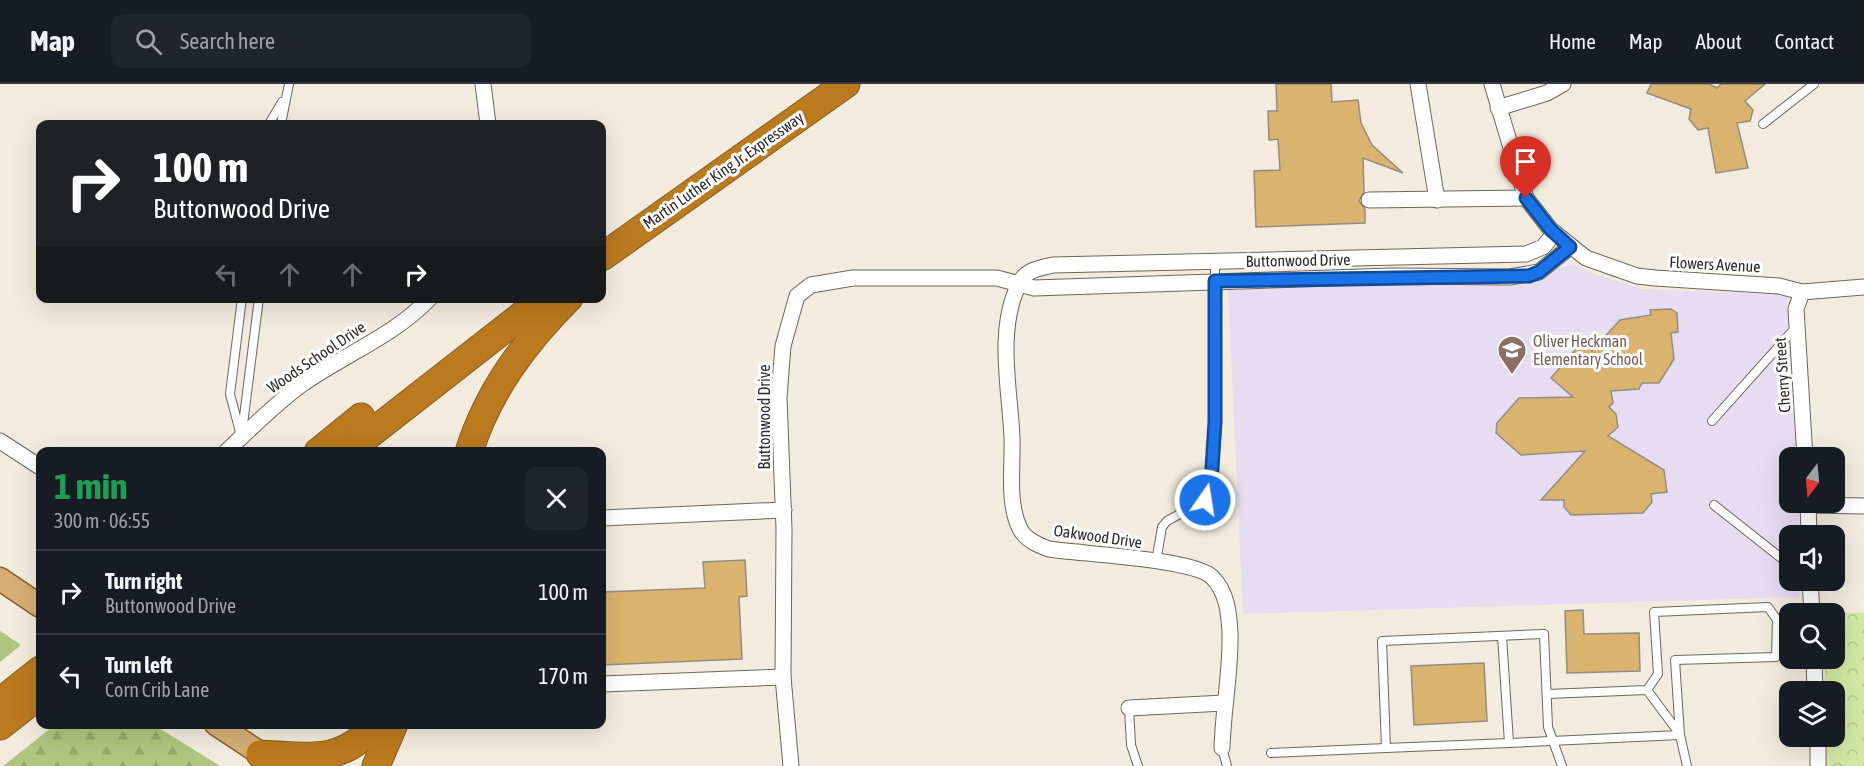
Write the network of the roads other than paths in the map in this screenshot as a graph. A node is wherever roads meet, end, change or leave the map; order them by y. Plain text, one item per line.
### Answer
1 (289, 84) edge
2 (483, 84) edge
3 (813, 84) edge
4 (846, 84) edge
5 (1418, 84) edge
6 (1492, 84) edge
7 (1563, 84) edge
8 (1815, 84) edge
9 (285, 98) junction
10 (1498, 108) junction
11 (271, 120) edge
12 (282, 120) edge
13 (488, 120) edge
14 (1763, 124) dead end
15 (1526, 198) junction
16 (1369, 200) dead end
17 (1437, 200) junction
18 (645, 225) junction
19 (606, 231) edge
20 (1555, 233) junction
21 (1570, 247) junction
22 (606, 253) edge
23 (1215, 262) junction
24 (606, 263) edge
25 (1215, 281) junction
26 (1019, 283) junction
27 (1864, 287) edge
28 (1802, 292) junction
29 (241, 303) edge
30 (258, 303) edge
31 (425, 303) edge
32 (508, 303) edge
33 (538, 303) edge
34 (564, 303) edge
35 (1797, 326) junction
36 (1712, 421) dead end
37 (241, 436) junction
38 (0, 441) edge
39 (231, 447) edge
40 (324, 447) edge
41 (353, 447) edge
42 (471, 447) edge
43 (1803, 447) edge
44 (36, 464) edge
45 (1714, 505) dead end
46 (1845, 505) edge
47 (1864, 506) edge
48 (784, 510) junction
49 (606, 518) edge
50 (1779, 556) edge
51 (1156, 562) junction
52 (0, 579) edge
53 (36, 603) edge
54 (1502, 636) junction
55 (36, 673) edge
56 (783, 677) junction
57 (606, 684) edge
58 (1647, 690) junction
59 (1547, 694) junction
60 (36, 697) edge
61 (0, 702) edge
62 (1224, 703) junction
63 (1129, 708) joint
64 (0, 726) edge
65 (224, 729) edge
66 (372, 729) edge
67 (376, 729) edge
68 (393, 729) edge
69 (394, 729) edge
70 (1680, 735) junction
71 (1554, 740) junction
72 (1509, 743) junction
73 (1818, 747) edge
74 (1222, 748) joint
75 (1386, 748) junction
76 (1271, 753) dead end
77 (270, 760) edge
78 (362, 766) edge
79 (376, 766) edge
80 (393, 766) edge
81 (791, 766) edge
82 (1138, 766) edge
83 (1227, 766) edge
84 (1562, 766) edge
85 (1687, 766) edge
86 (1818, 766) edge

1 - 9 lane
2 - 13 street
3 - 19 highway, Martin Luther King Jr. Expressway
4 - 18 highway, Martin Luther King Jr. Expressway
5 - 17 street
6 - 10 street
7 - 10 street
8 - 14 lane
9 - 11 lane
9 - 12 lane
10 - 15 street
15 - 17 street
15 - 20 street, Flowers Avenue
16 - 17 street
18 - 22 highway, Martin Luther King Jr. Expressway
18 - 24 highway
20 - 21 street, Flowers Avenue
20 - 23 street, Buttonwood Drive
21 - 25 street, Buttonwood Drive
21 - 28 street, Flowers Avenue
23 - 25 lane
23 - 26 street, Buttonwood Drive
25 - 26 street, Buttonwood Drive
25 - 51 lane
26 - 48 street, Buttonwood Drive
26 - 51 street, Oakwood Drive
27 - 28 street, Flowers Avenue
28 - 35 street, Cherry Street
29 - 37 lane
30 - 37 lane
31 - 37 street, Woods School Drive
32 - 40 highway
33 - 41 highway
34 - 42 highway
35 - 36 lane
35 - 43 street, Cherry Street
37 - 39 street, Woods School Drive
38 - 44 street
45 - 50 lane
46 - 47 street
48 - 49 street
48 - 56 street, Buttonwood Drive
51 - 62 street, Oakwood Drive
52 - 53 main road
54 - 59 lane
54 - 72 lane
54 - 75 lane
55 - 61 highway
56 - 57 street
56 - 81 street, Buttonwood Drive
58 - 59 lane
58 - 70 lane
58 - 70 lane
59 - 71 lane
60 - 64 highway
62 - 63 street
62 - 74 street, Oakwood Drive
63 - 82 lane
65 - 77 main road
66 - 77 highway
67 - 78 highway
68 - 79 highway
69 - 80 highway
70 - 71 lane
70 - 85 lane
71 - 72 lane
71 - 84 lane
72 - 75 lane
73 - 86 street
74 - 83 lane
75 - 76 lane

